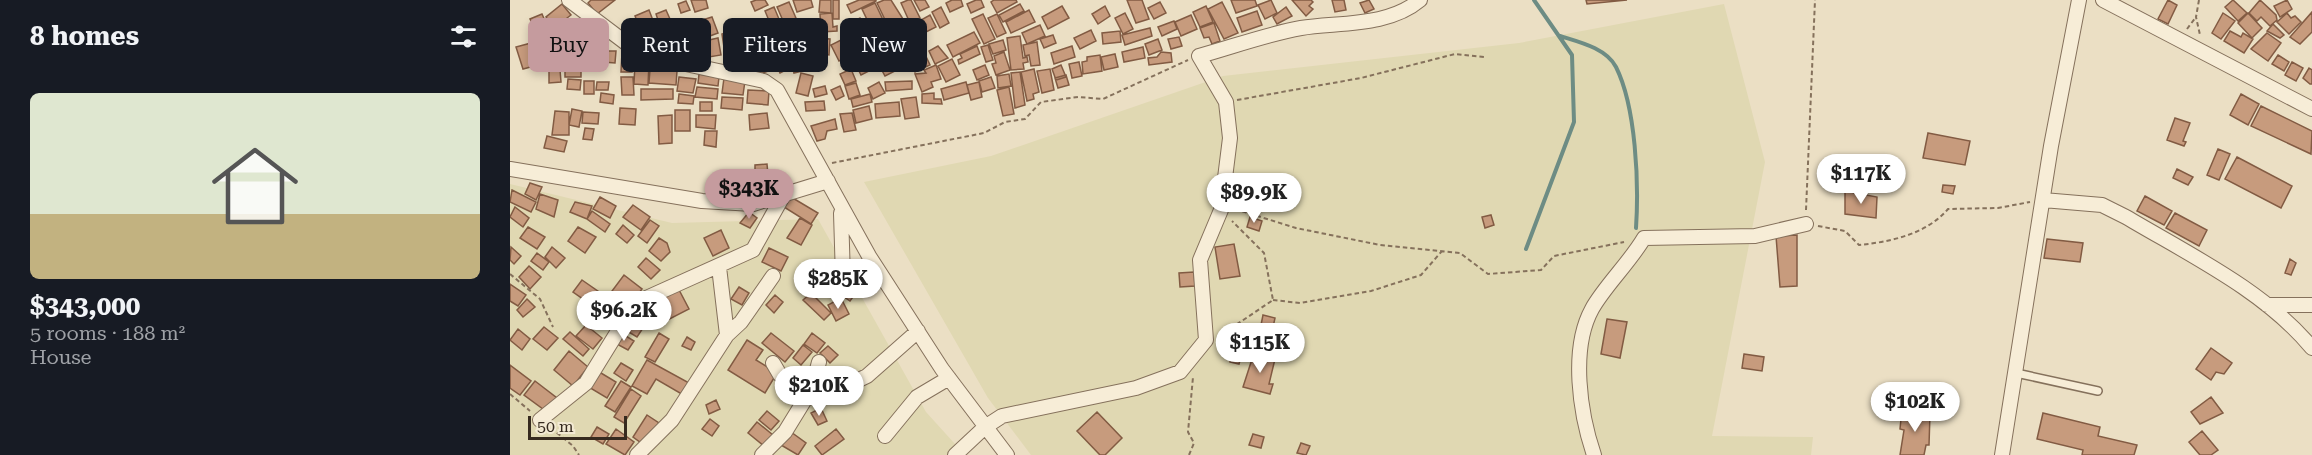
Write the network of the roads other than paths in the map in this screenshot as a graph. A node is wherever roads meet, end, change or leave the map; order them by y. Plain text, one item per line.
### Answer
1 (569, 0) edge
2 (1420, 0) edge
3 (2079, 0) edge
4 (2103, 0) edge
5 (2312, 109) edge
6 (510, 169) edge
7 (828, 181) junction
8 (783, 196) junction
9 (2043, 200) junction
10 (841, 208) junction
11 (1806, 224) road end
12 (719, 267) junction
13 (773, 276) dead end
14 (843, 278) dead end
15 (2267, 305) junction
16 (2312, 305) edge
17 (918, 331) junction
18 (727, 335) junction
19 (2312, 348) edge
20 (819, 362) dead end
21 (773, 363) dead end
22 (2016, 373) junction
23 (949, 378) junction
24 (812, 388) junction
25 (2098, 391) dead end
26 (540, 420) dead end
27 (985, 427) junction
28 (885, 436) dead end
29 (637, 455) edge
30 (762, 455) edge
31 (956, 455) edge
32 (1007, 455) edge
33 (1594, 455) edge
34 (2002, 455) edge

1 - 7 street
2 - 27 street
3 - 9 street
4 - 5 street
6 - 8 street
7 - 8 street
7 - 10 street
8 - 12 street
9 - 15 street
9 - 22 street
10 - 14 street
10 - 17 street
11 - 33 street
12 - 18 street
12 - 26 street
13 - 18 street
15 - 16 street
15 - 19 street
17 - 23 street
17 - 24 street
18 - 29 street
20 - 24 street
21 - 24 street
22 - 25 lane
22 - 34 street
23 - 27 street
23 - 28 street
24 - 30 street
27 - 31 street
27 - 32 street

